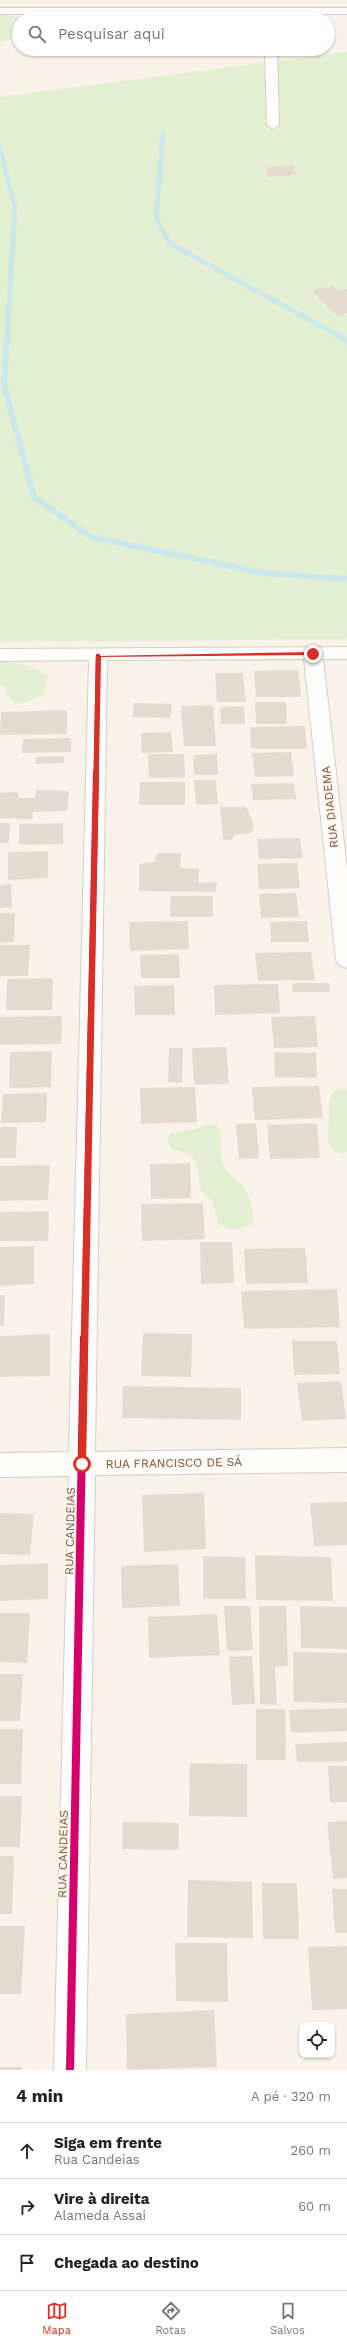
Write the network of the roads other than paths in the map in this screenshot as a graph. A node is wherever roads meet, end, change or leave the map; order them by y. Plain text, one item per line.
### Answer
1 (270, 10) edge
2 (0, 11) edge
3 (347, 11) edge
4 (271, 56) edge
5 (273, 125) dead end
6 (347, 653) edge
7 (313, 654) junction
8 (0, 655) edge
9 (98, 656) junction
10 (347, 960) edge
11 (347, 1460) edge
12 (82, 1464) junction
13 (0, 1465) edge
14 (70, 2070) edge

1 - 2 street
1 - 3 street
4 - 5 street
6 - 7 street
7 - 9 street
7 - 10 street, RUA DIADEMA
8 - 9 street
9 - 12 street, RUA CANDEIAS
11 - 12 street, RUA FRANCISCO DE SÁ
12 - 13 street, RUA FRANCISCO DE SÁ
12 - 14 street, RUA CANDEIAS

